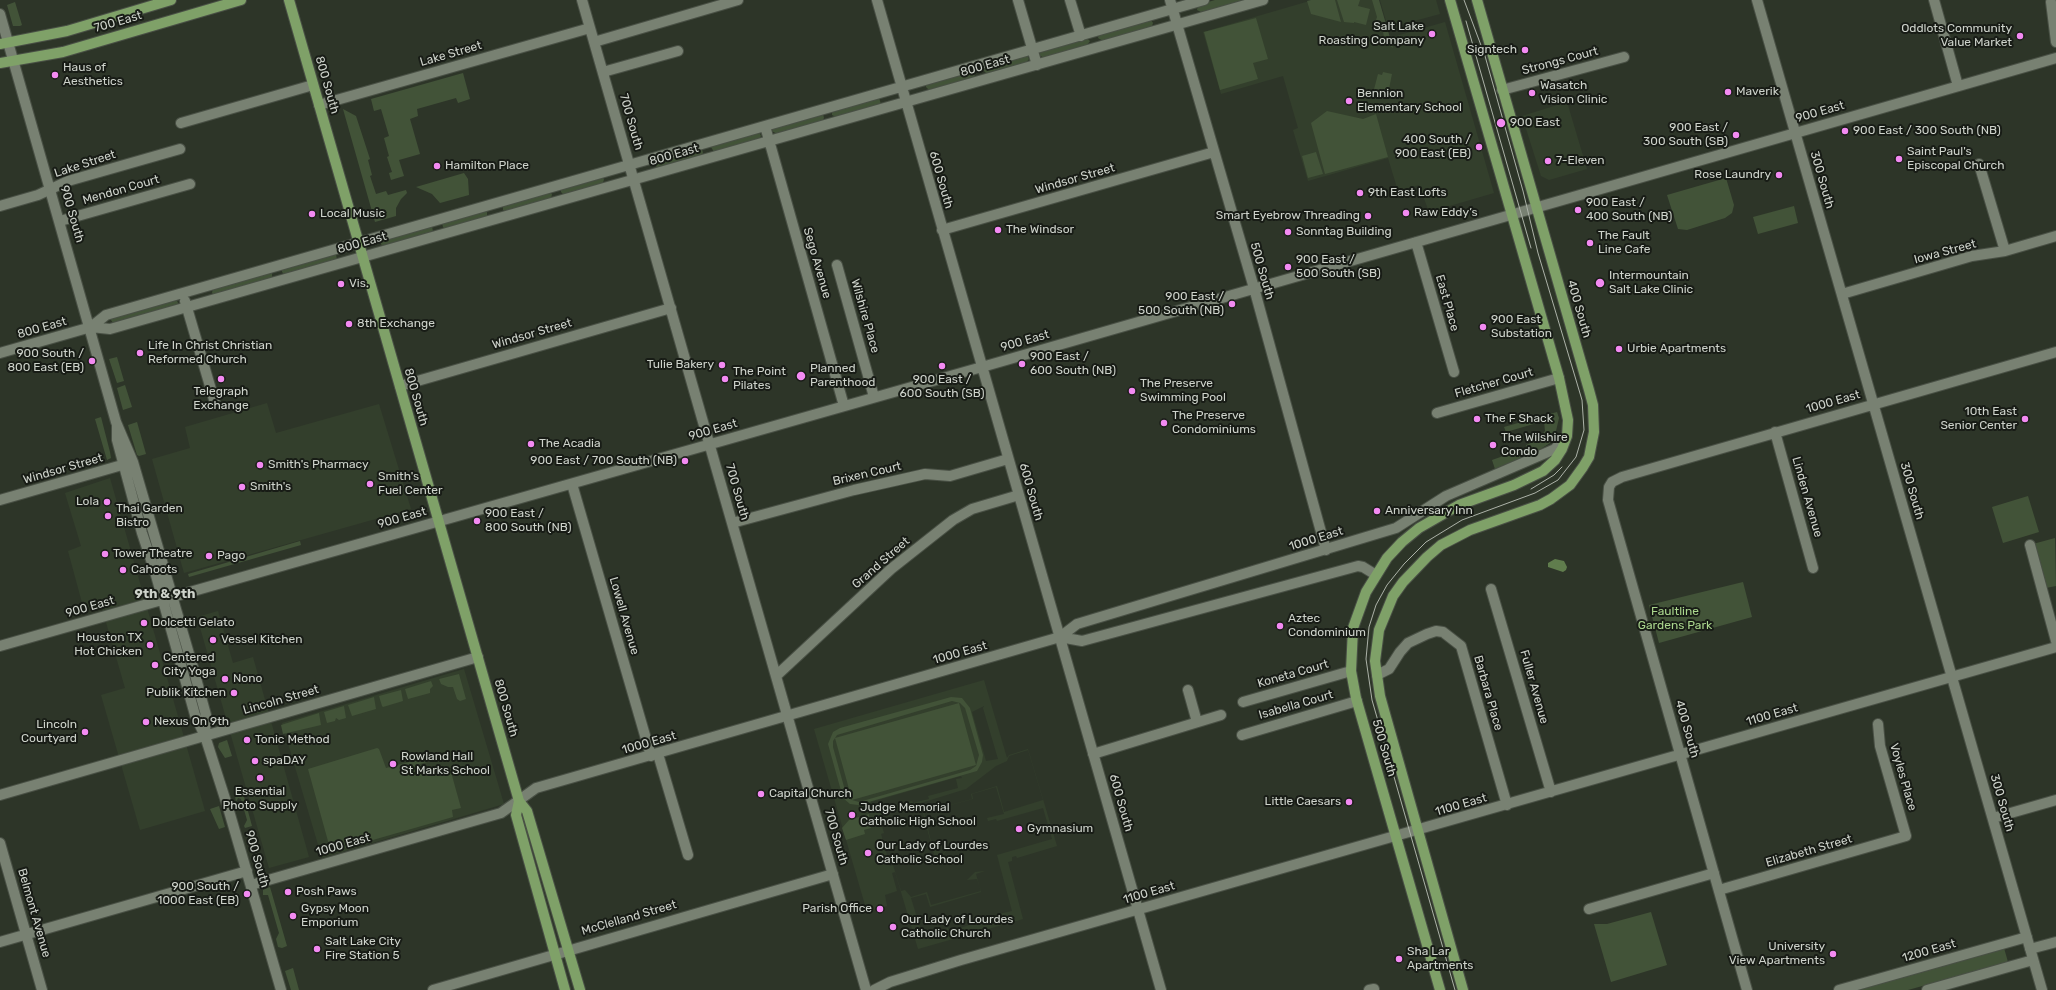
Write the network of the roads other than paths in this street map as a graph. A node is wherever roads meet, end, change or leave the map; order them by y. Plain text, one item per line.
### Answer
1 (171, 0) edge
2 (242, 0) edge
3 (289, 0) edge
4 (582, 0) edge
5 (738, 0) edge
6 (877, 0) edge
7 (1018, 0) edge
8 (1070, 0) edge
9 (1204, 0) edge
10 (1263, 0) edge
11 (1450, 0) edge
12 (1477, 0) edge
13 (1757, 0) edge
14 (1934, 0) edge
15 (2051, 1) edge
16 (1172, 4) edge
17 (2056, 13) edge
18 (0, 14) edge
19 (1178, 25) junction
20 (590, 28) junction
21 (1092, 32) junction
22 (1080, 36) junction
23 (594, 42) junction
24 (2056, 42) edge
25 (4, 43) edge
26 (1096, 48) junction
27 (1033, 50) junction
28 (678, 51) dead end
29 (1624, 57) dead end
30 (2056, 58) edge
31 (13, 61) junction
32 (0, 63) edge
33 (1037, 65) junction
34 (978, 66) junction
35 (603, 72) junction
36 (982, 80) junction
37 (313, 85) junction
38 (1958, 86) junction
39 (902, 87) junction
40 (1502, 90) junction
41 (906, 102) junction
42 (319, 105) junction
43 (826, 109) junction
44 (181, 123) dead end
45 (830, 124) junction
46 (765, 126) junction
47 (1795, 132) junction
48 (769, 141) junction
49 (706, 143) junction
50 (180, 149) dead end
51 (1214, 152) junction
52 (710, 158) junction
53 (1979, 164) dead end
54 (630, 165) junction
55 (634, 180) junction
56 (190, 184) dead end
57 (556, 187) junction
58 (51, 189) junction
59 (560, 201) junction
60 (496, 204) junction
61 (0, 206) edge
62 (1536, 208) junction
63 (1511, 214) junction
64 (500, 218) junction
65 (440, 220) junction
66 (60, 221) junction
67 (942, 230) junction
68 (443, 234) junction
69 (2056, 236) edge
70 (1416, 242) junction
71 (359, 243) junction
72 (2005, 251) junction
73 (363, 257) junction
74 (837, 265) dead end
75 (277, 266) junction
76 (280, 280) junction
77 (1254, 288) junction
78 (183, 293) junction
79 (1842, 294) junction
80 (187, 307) junction
81 (670, 308) junction
82 (91, 328) junction
83 (2056, 352) edge
84 (0, 354) edge
85 (982, 367) junction
86 (1454, 372) dead end
87 (1559, 378) junction
88 (400, 386) junction
89 (874, 397) junction
90 (215, 402) dead end
91 (1874, 404) junction
92 (844, 406) junction
93 (1437, 413) dead end
94 (116, 422) junction
95 (1775, 432) junction
96 (1567, 436) junction
97 (710, 444) junction
98 (1008, 459) junction
99 (133, 462) junction
100 (123, 465) junction
101 (1617, 478) joint
102 (572, 484) junction
103 (1019, 495) junction
104 (0, 500) edge
105 (439, 521) junction
106 (732, 523) junction
107 (1440, 545) joint
108 (2030, 545) dead end
109 (1326, 550) junction
110 (1813, 568) dead end
111 (1376, 575) junction
112 (1492, 589) dead end
113 (167, 598) junction
114 (1060, 637) junction
115 (2056, 641) edge
116 (0, 646) edge
117 (2056, 647) edge
118 (478, 657) junction
119 (1351, 671) junction
120 (1377, 675) junction
121 (776, 676) junction
122 (1952, 676) junction
123 (1188, 690) dead end
124 (1357, 701) junction
125 (1243, 702) dead end
126 (1221, 715) dead end
127 (788, 716) junction
128 (1197, 722) junction
129 (1878, 724) dead end
130 (1242, 734) dead end
131 (205, 736) junction
132 (1093, 754) junction
133 (654, 755) junction
134 (1681, 755) junction
135 (1551, 792) junction
136 (0, 795) edge
137 (2056, 800) edge
138 (519, 801) junction
139 (1507, 805) junction
140 (1993, 818) junction
141 (1418, 830) junction
142 (1396, 836) junction
143 (1906, 836) joint
144 (0, 843) edge
145 (688, 855) dead end
146 (247, 871) junction
147 (1714, 873) junction
148 (833, 874) junction
149 (251, 885) junction
150 (1719, 890) junction
151 (1589, 909) dead end
152 (1138, 910) junction
153 (26, 934) junction
154 (2027, 937) junction
155 (0, 942) edge
156 (2056, 942) edge
157 (2030, 949) junction
158 (568, 950) junction
159 (555, 954) junction
160 (2033, 960) junction
161 (42, 990) edge
162 (281, 990) edge
163 (433, 990) edge
164 (565, 990) edge
165 (580, 990) edge
166 (866, 990) edge
167 (874, 990) edge
168 (1161, 990) edge
169 (1440, 990) edge
170 (1463, 990) edge
171 (1747, 990) edge
172 (1839, 990) edge
173 (1927, 990) edge
174 (2042, 990) edge

1 - 25 main road, 700 East
2 - 31 main road, 700 East
3 - 37 main road, 800 South
4 - 20 street, 700 South
5 - 23 street
6 - 39 street, 600 South
7 - 27 street
8 - 22 street
9 - 16 street, 800 East
10 - 19 street, 800 East
11 - 63 main road
12 - 40 main road, 400 South
13 - 47 street, 300 South
14 - 38 street
15 - 17 street
15 - 24 street
16 - 19 street, 500 South
16 - 21 street, 800 East
18 - 25 street, 900 South
19 - 26 street, 800 East
19 - 51 street, 500 South
20 - 23 street, 700 South
20 - 42 street, Lake Street
21 - 22 street, 800 East
21 - 26 street
22 - 27 street, 800 East
23 - 35 street, 700 South
25 - 31 street, 900 South
26 - 33 street, 800 East
27 - 33 street
27 - 34 street, 800 East
28 - 35 street
29 - 40 street, Strongs Court
30 - 38 street, 900 East
31 - 32 main road, 700 East
31 - 58 street, 900 South
33 - 36 street, 800 East
34 - 36 street
34 - 39 street, 800 East
35 - 54 street, 700 South
36 - 41 street, 800 East
37 - 42 main road, 800 South
37 - 44 street
38 - 47 street, 900 East
39 - 41 street, 600 South
39 - 43 street, 800 East
40 - 62 main road, 400 South
41 - 45 street, 800 East
41 - 67 street, 600 South
42 - 71 main road, 800 South
43 - 45 street
43 - 46 street, 800 East
45 - 48 street, 800 East
46 - 48 street, Sego Avenue
46 - 49 street, 800 East
47 - 62 street, 900 East
47 - 79 street, 300 South
48 - 52 street, 800 East
48 - 92 street, Sego Avenue
49 - 52 street
49 - 54 street, 800 East
50 - 58 street, Lake Street
51 - 67 street, Windsor Street
51 - 77 street, 500 South
52 - 55 street, 800 East
53 - 72 street
54 - 55 street, 700 South
54 - 57 street, 800 East
55 - 59 street, 800 East
55 - 81 street, 700 South
56 - 66 street, Mendon Court
57 - 59 street
57 - 60 street, 800 East
58 - 61 street, Lake Street
58 - 66 street, 900 South
59 - 64 street, 800 East
60 - 64 street
60 - 65 street, 800 East
62 - 63 street, 900 East
62 - 107 main road, 400 South
63 - 70 street, 900 East
63 - 87 main road
64 - 68 street, 800 East
65 - 68 street
65 - 71 street, 800 East
66 - 82 street, 900 South
67 - 85 street, 600 South
68 - 73 street, 800 East
69 - 72 street, Iowa Street
70 - 77 street, 900 East
70 - 86 street, East Place
71 - 73 main road, 800 South
71 - 75 street, 800 East
72 - 79 street, Iowa Street
73 - 76 street, 800 East
73 - 88 main road, 800 South
74 - 89 street, Wilshire Place
75 - 76 street
75 - 78 street, 800 East
76 - 80 street, 800 East
77 - 85 street, 900 East
77 - 109 street, 500 South
78 - 80 street
78 - 82 street, 800 East
79 - 91 street, 300 South
80 - 82 street, 800 East
80 - 90 street
81 - 88 street, Windsor Street
81 - 97 street, 700 South
82 - 84 street, 800 East
82 - 94 street, 900 South
83 - 91 street, 1000 East
85 - 89 street, 900 East
85 - 98 street, 600 South
87 - 93 street, Fletcher Court
87 - 96 main road
88 - 105 main road, 800 South
89 - 92 street, 900 East
91 - 95 street, 1000 East
91 - 122 street, 300 South
92 - 97 street, 900 East
94 - 99 street, 900 South
94 - 100 street, 900 South
95 - 101 street, 1000 East
95 - 110 street, Linden Avenue
96 - 109 street, 1000 East
96 - 111 main road, 500 South
97 - 102 street, 900 East
97 - 106 street, 700 South
98 - 103 street, 600 South
98 - 106 street, Brixen Court
99 - 100 street, Windsor Street
99 - 113 street, 900 South
100 - 104 street, Windsor Street
100 - 113 street, 900 South
101 - 134 street, 400 South
102 - 105 street, 900 East
102 - 133 street, Lowell Avenue
103 - 114 street, 600 South
103 - 121 street, Grand Street
105 - 113 street, 900 East
105 - 118 main road, 800 South
106 - 121 street, 700 South
107 - 120 main road, 500 South
108 - 115 street
109 - 114 street, 1000 East
111 - 114 street, 1000 East
111 - 119 main road, 500 South
112 - 135 street, Fuller Avenue
113 - 116 street, 900 East
113 - 131 street, 900 South
114 - 127 street, 1000 East
114 - 132 street, 600 South
117 - 122 street, 1100 East
118 - 131 street, Lincoln Street
118 - 138 main road, 800 South
119 - 124 main road, 500 South
119 - 125 street, Koneta Court
120 - 139 street, Barbara Place
120 - 141 main road, 500 South
121 - 127 street, 700 South
122 - 134 street, 1100 East
122 - 140 street, 300 South
123 - 128 street
124 - 130 street, Isabella Court
124 - 142 main road, 500 South
126 - 128 street
127 - 133 street, 1000 East
127 - 148 street, 700 South
128 - 132 street
129 - 143 street, Voyles Place
131 - 136 street, Lincoln Street
131 - 146 street, 900 South
132 - 152 street, 600 South
133 - 138 street, 1000 East
133 - 145 street, Lowell Avenue
134 - 135 street, 1100 East
134 - 147 street, 400 South
135 - 139 street, 1100 East
137 - 140 street
138 - 149 street, 1000 East
138 - 158 main road, 800 South
138 - 159 main road, 800 South
139 - 141 street, 1100 East
140 - 154 street, 300 South
141 - 142 street, 1100 East
141 - 170 main road, 500 South
142 - 152 street, 1100 East
142 - 169 main road, 500 South
143 - 150 street, Elizabeth Street
144 - 153 street, Belmont Avenue
146 - 149 street, 900 South
146 - 153 street
147 - 150 street, 400 South
147 - 151 street
148 - 158 street, McClelland Street
148 - 166 street, 700 South
149 - 162 street, 900 South
150 - 171 street, 400 South
152 - 167 street, 1100 East
152 - 168 street, 600 South
153 - 155 street
153 - 161 street, Belmont Avenue
154 - 157 street, 300 South
154 - 172 street, 1200 East
156 - 157 street
157 - 160 street, 300 South
158 - 159 street, McClelland Street
158 - 165 main road, 800 South
159 - 163 street, McClelland Street
159 - 164 main road, 800 South
160 - 173 street
160 - 174 street, 300 South

